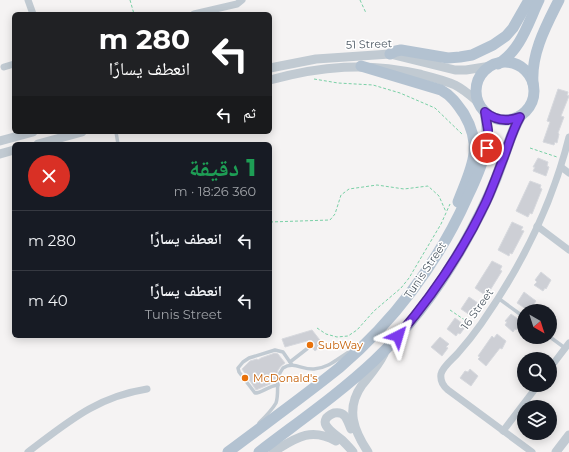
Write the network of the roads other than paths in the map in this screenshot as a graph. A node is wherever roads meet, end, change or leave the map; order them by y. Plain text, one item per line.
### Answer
1 (28, 0) edge
2 (235, 0) edge
3 (242, 0) edge
4 (529, 0) edge
5 (539, 0) edge
6 (559, 0) edge
7 (229, 5) junction
8 (32, 12) edge
9 (202, 12) edge
10 (390, 54) junction
11 (12, 65) edge
12 (494, 65) junction
13 (361, 66) junction
14 (4, 67) dead end
15 (272, 68) edge
16 (272, 80) edge
17 (533, 83) junction
18 (477, 101) junction
19 (485, 112) junction
20 (520, 117) junction
21 (24, 134) edge
22 (75, 134) edge
23 (569, 137) edge
24 (3, 139) edge
25 (45, 142) edge
26 (12, 151) edge
27 (0, 154) edge
28 (561, 167) junction
29 (569, 173) edge
30 (457, 220) junction
31 (537, 226) junction
32 (569, 250) edge
33 (498, 298) junction
34 (517, 312) edge
35 (557, 340) edge
36 (567, 345) edge
37 (362, 346) junction
38 (308, 348) dead end
39 (387, 348) junction
40 (557, 359) edge
41 (291, 363) junction
42 (278, 386) junction
43 (147, 389) dead end
44 (533, 392) edge
45 (503, 431) junction
46 (569, 435) edge
47 (245, 439) junction
48 (28, 452) edge
49 (228, 452) edge
50 (259, 452) edge
51 (273, 452) edge
52 (349, 452) edge
53 (353, 452) edge
54 (368, 452) edge
55 (532, 452) edge
56 (556, 452) edge

1 - 8 street
2 - 7 street
3 - 7 street
4 - 10 main road
5 - 12 main road
6 - 17 main road
7 - 9 street
10 - 12 street, 51 Street
10 - 15 street, 51 Street
11 - 14 street
12 - 17 main road
12 - 18 main road
13 - 16 street, 51 Street
13 - 18 street, 51 Street
13 - 30 main road
17 - 20 main road
18 - 19 main road
19 - 20 main road
19 - 30 main road, Tunis Street
20 - 39 main road, Tunis Street
21 - 24 street
22 - 25 street
23 - 28 street, 16 Street
26 - 27 street
28 - 29 street
28 - 31 street, 16 Street
30 - 37 main road, Tunis Street
31 - 32 street
31 - 33 street, 16 Street
33 - 34 lane
33 - 45 street, 16 Street
35 - 36 lane
36 - 40 street
37 - 41 lane
37 - 47 main road, Tunis Street
38 - 41 lane
39 - 50 main road, Tunis Street
39 - 54 street
41 - 42 lane
41 - 42 lane
42 - 47 lane
43 - 48 street
44 - 45 street
45 - 55 street, 16 Street
46 - 56 street
47 - 49 main road, Tunis Street
51 - 52 street
53 - 54 street

